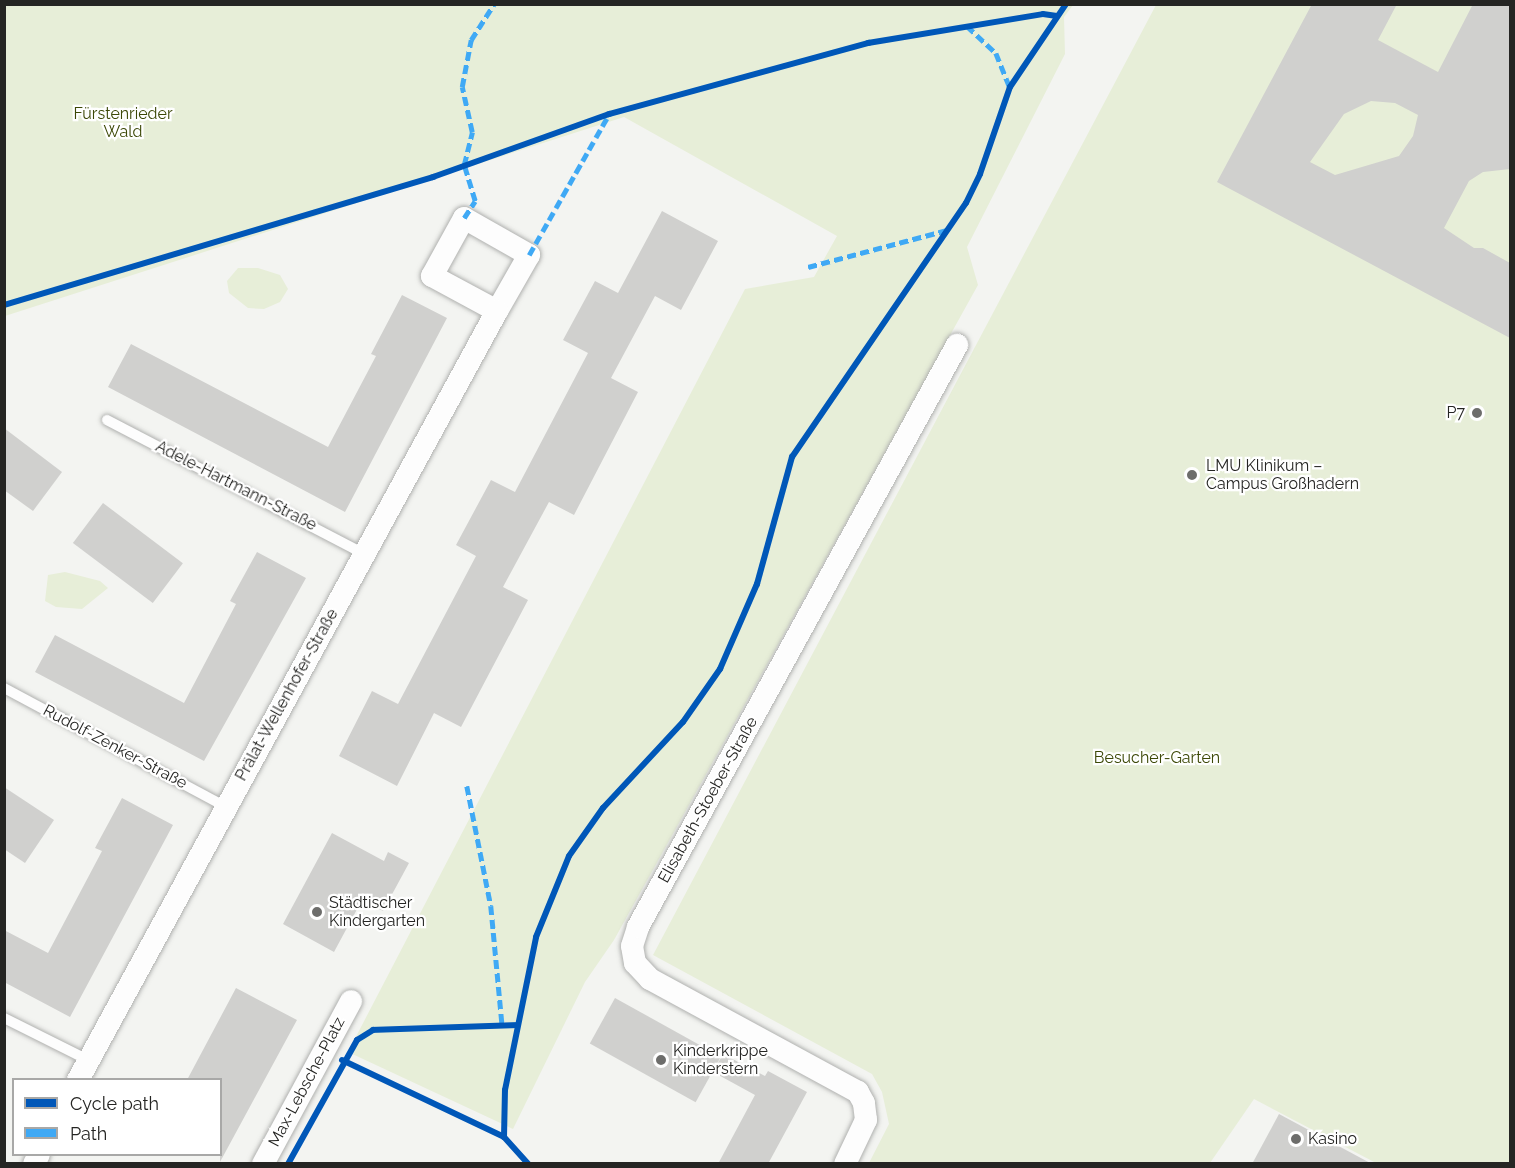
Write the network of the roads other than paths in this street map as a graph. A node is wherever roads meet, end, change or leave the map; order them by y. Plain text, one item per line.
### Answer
1 (497, 311) dead end
2 (957, 345) dead end
3 (106, 420) dead end
4 (364, 554) junction
5 (4, 688) edge
6 (226, 807) junction
7 (351, 1001) dead end
8 (4, 1018) edge
9 (83, 1070) edge
10 (263, 1164) edge
11 (845, 1164) edge

1 - 4 street, Prälat-Wellenhofer-Straße
2 - 11 street, Elisabeth-Stoeber-Straße
3 - 4 lane, Adele-Hartmann-Straße
4 - 6 street, Prälat-Wellenhofer-Straße
5 - 6 lane, Rudolf-Zenker-Straße
6 - 9 street, Prälat-Wellenhofer-Straße
7 - 10 street, Max-Lebsche-Platz
8 - 9 lane

